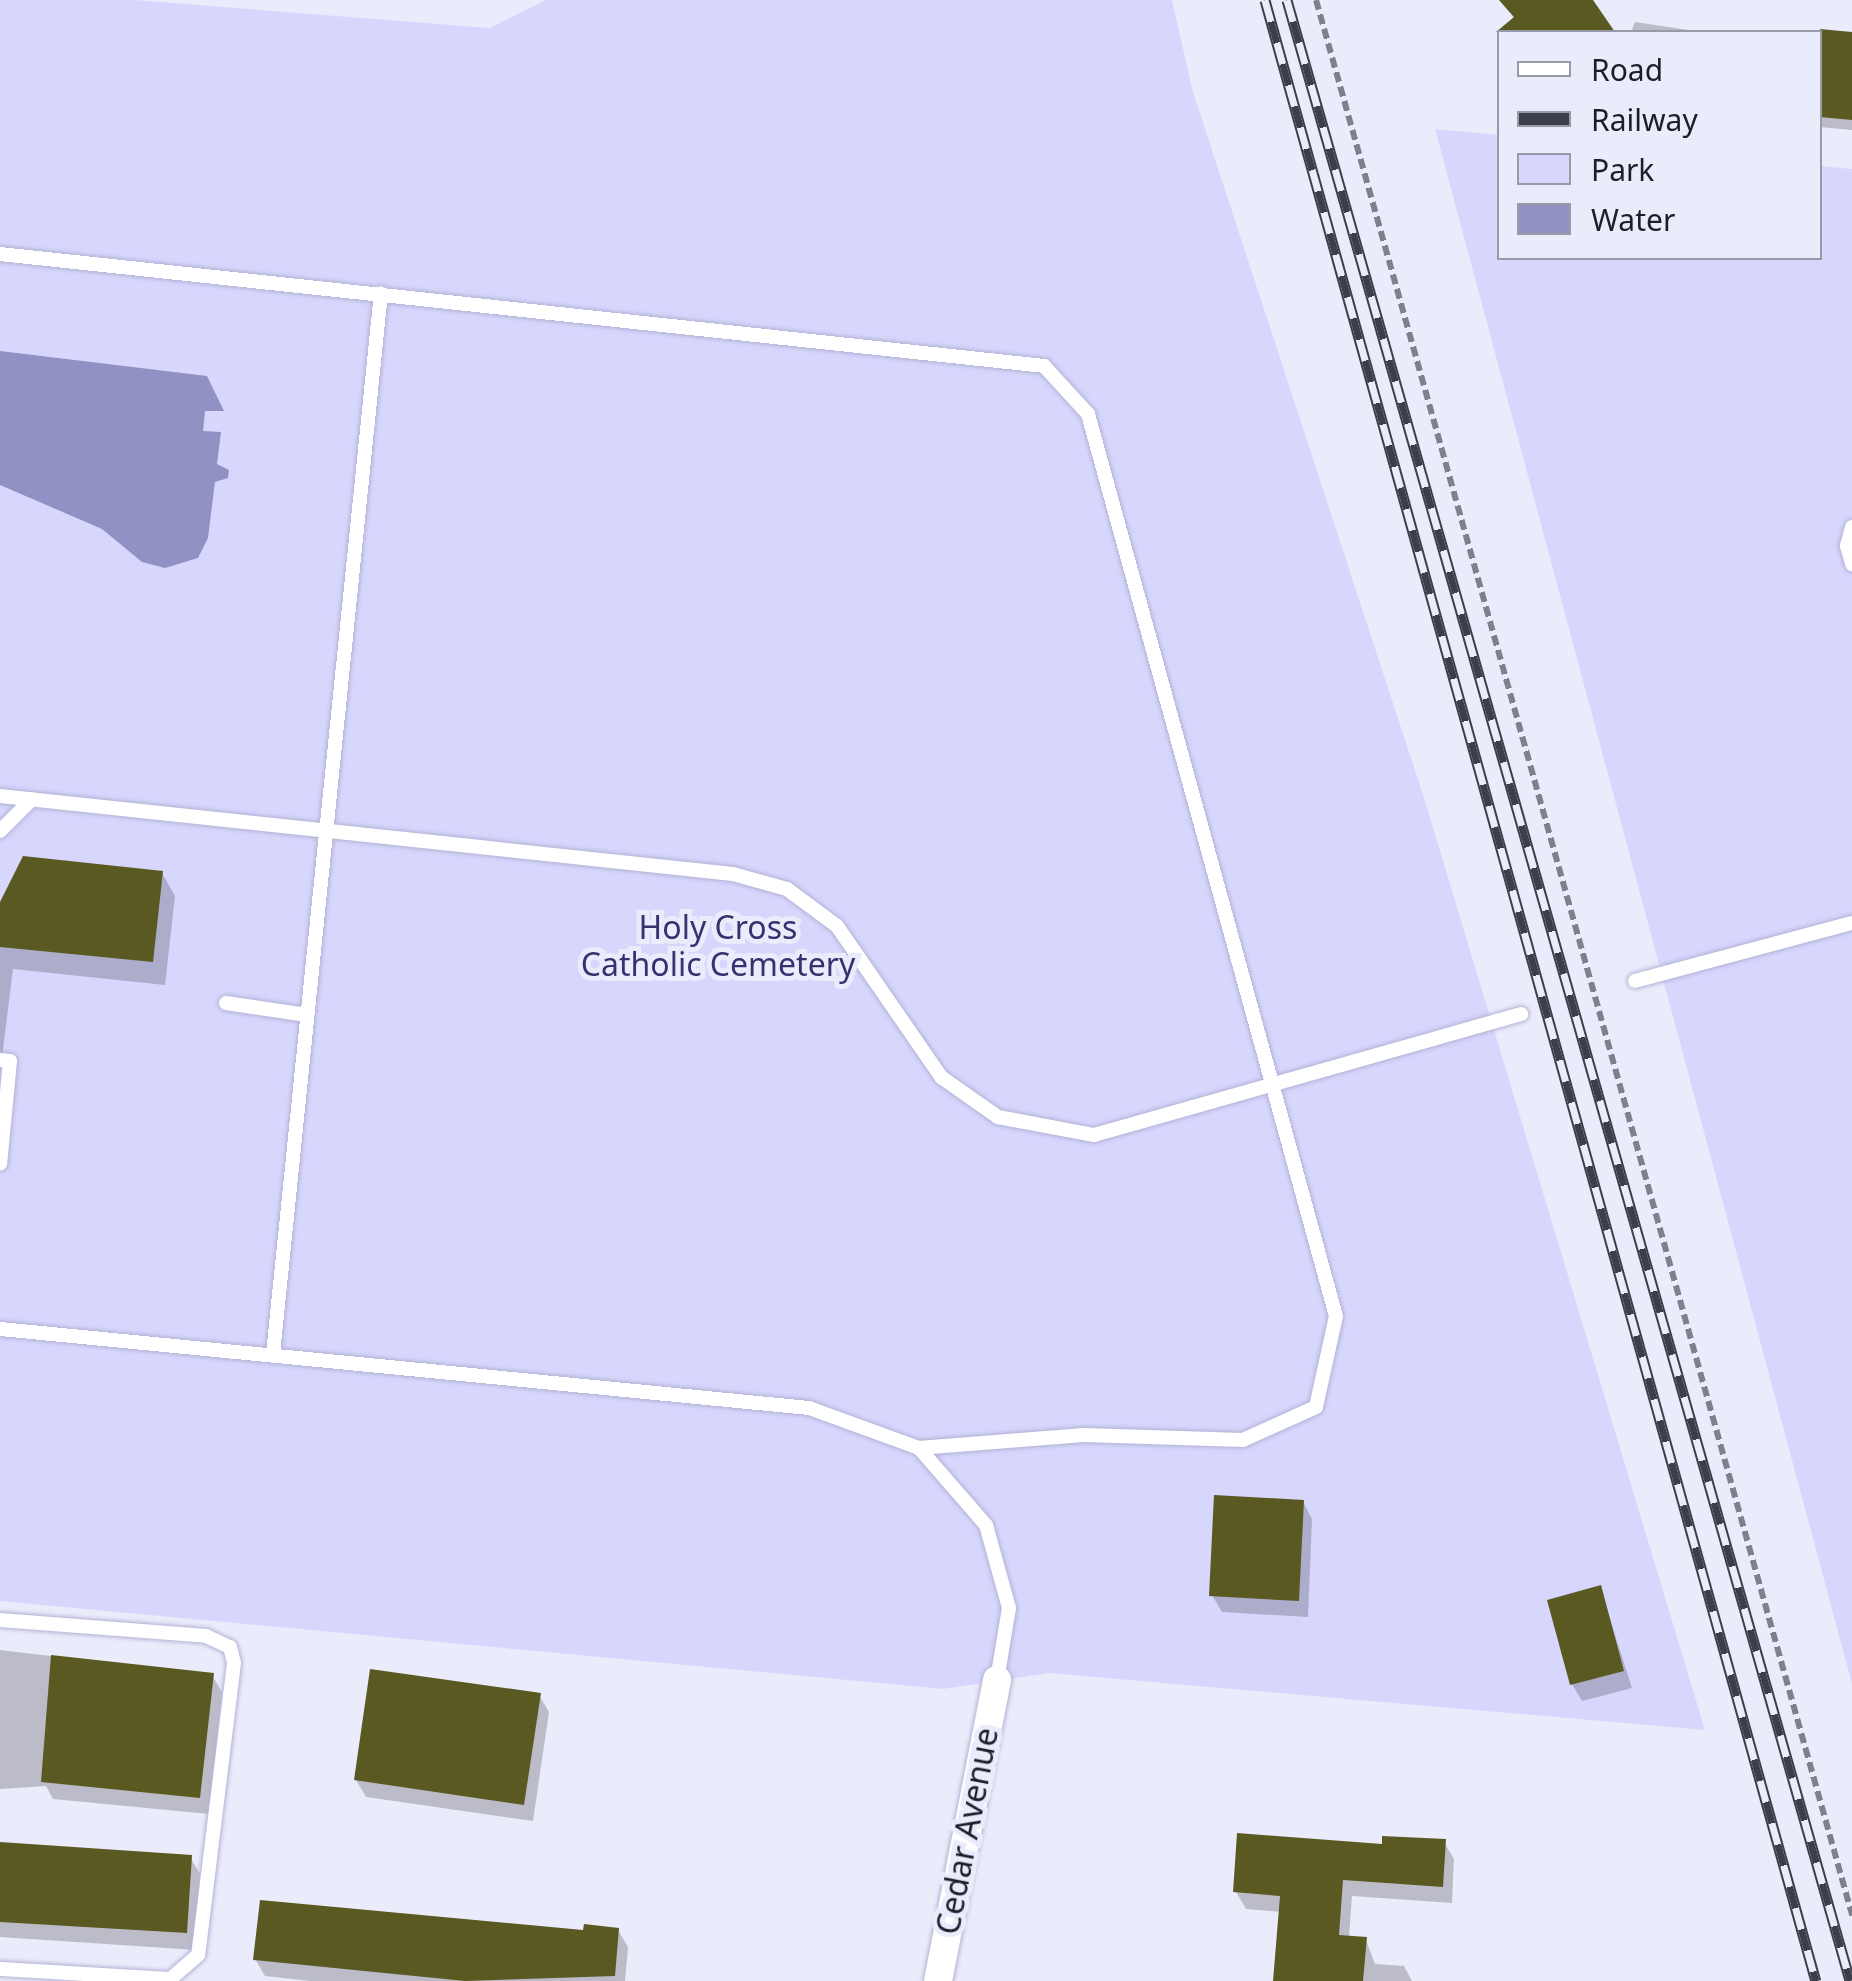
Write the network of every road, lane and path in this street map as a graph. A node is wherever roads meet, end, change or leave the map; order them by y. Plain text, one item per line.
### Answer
1 (1316, 0) edge
2 (0, 254) edge
3 (381, 294) junction
4 (1852, 527) edge
5 (1852, 564) edge
6 (0, 796) edge
7 (32, 799) junction
8 (326, 830) junction
9 (0, 831) edge
10 (1852, 924) edge
11 (1634, 981) dead end
12 (226, 1004) dead end
13 (1521, 1014) dead end
14 (307, 1016) junction
15 (0, 1060) edge
16 (1271, 1083) junction
17 (0, 1164) edge
18 (0, 1329) edge
19 (273, 1354) junction
20 (919, 1448) junction
21 (0, 1620) edge
22 (997, 1680) joint
23 (1852, 1916) edge
24 (0, 1969) edge
25 (938, 1981) edge

1 - 23 path
2 - 3 lane
3 - 8 lane
3 - 16 lane
4 - 5 lane
6 - 7 lane
7 - 8 lane
7 - 9 lane
8 - 14 lane
8 - 16 lane
10 - 11 lane
12 - 14 lane
13 - 16 lane
14 - 19 lane
15 - 17 lane
16 - 20 lane
18 - 19 lane
19 - 20 lane
20 - 22 lane
21 - 24 lane
22 - 25 street, Cedar Avenue

